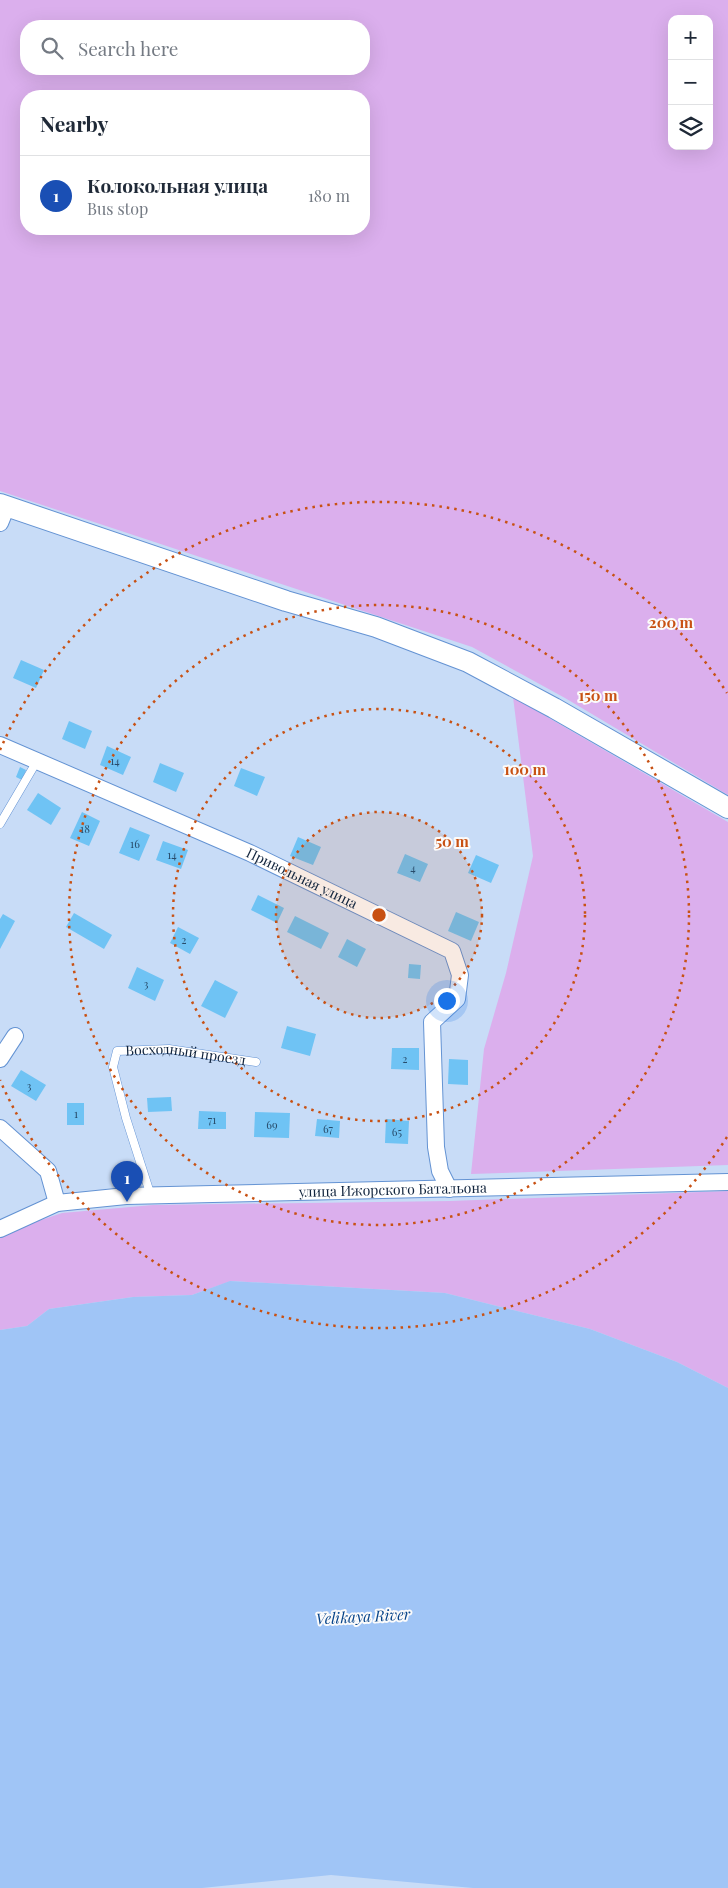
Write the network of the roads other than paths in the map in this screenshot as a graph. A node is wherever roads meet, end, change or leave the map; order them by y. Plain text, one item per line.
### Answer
1 (2, 511) edge
2 (0, 745) edge
3 (37, 761) junction
4 (728, 808) edge
5 (0, 824) edge
6 (15, 1036) dead end
7 (0, 1059) edge
8 (256, 1062) dead end
9 (0, 1128) edge
10 (728, 1182) edge
11 (449, 1189) junction
12 (151, 1196) junction
13 (57, 1203) junction
14 (0, 1229) edge

1 - 4 street
2 - 3 street, Привольная улица
3 - 5 lane
3 - 11 street, Привольная улица
6 - 7 street
8 - 12 lane, Восходный проезд
9 - 13 street
10 - 11 street, улица Ижорского Батальона
11 - 12 street, улица Ижорского Батальона
12 - 13 street, улица Ижорского Батальона
13 - 14 street

